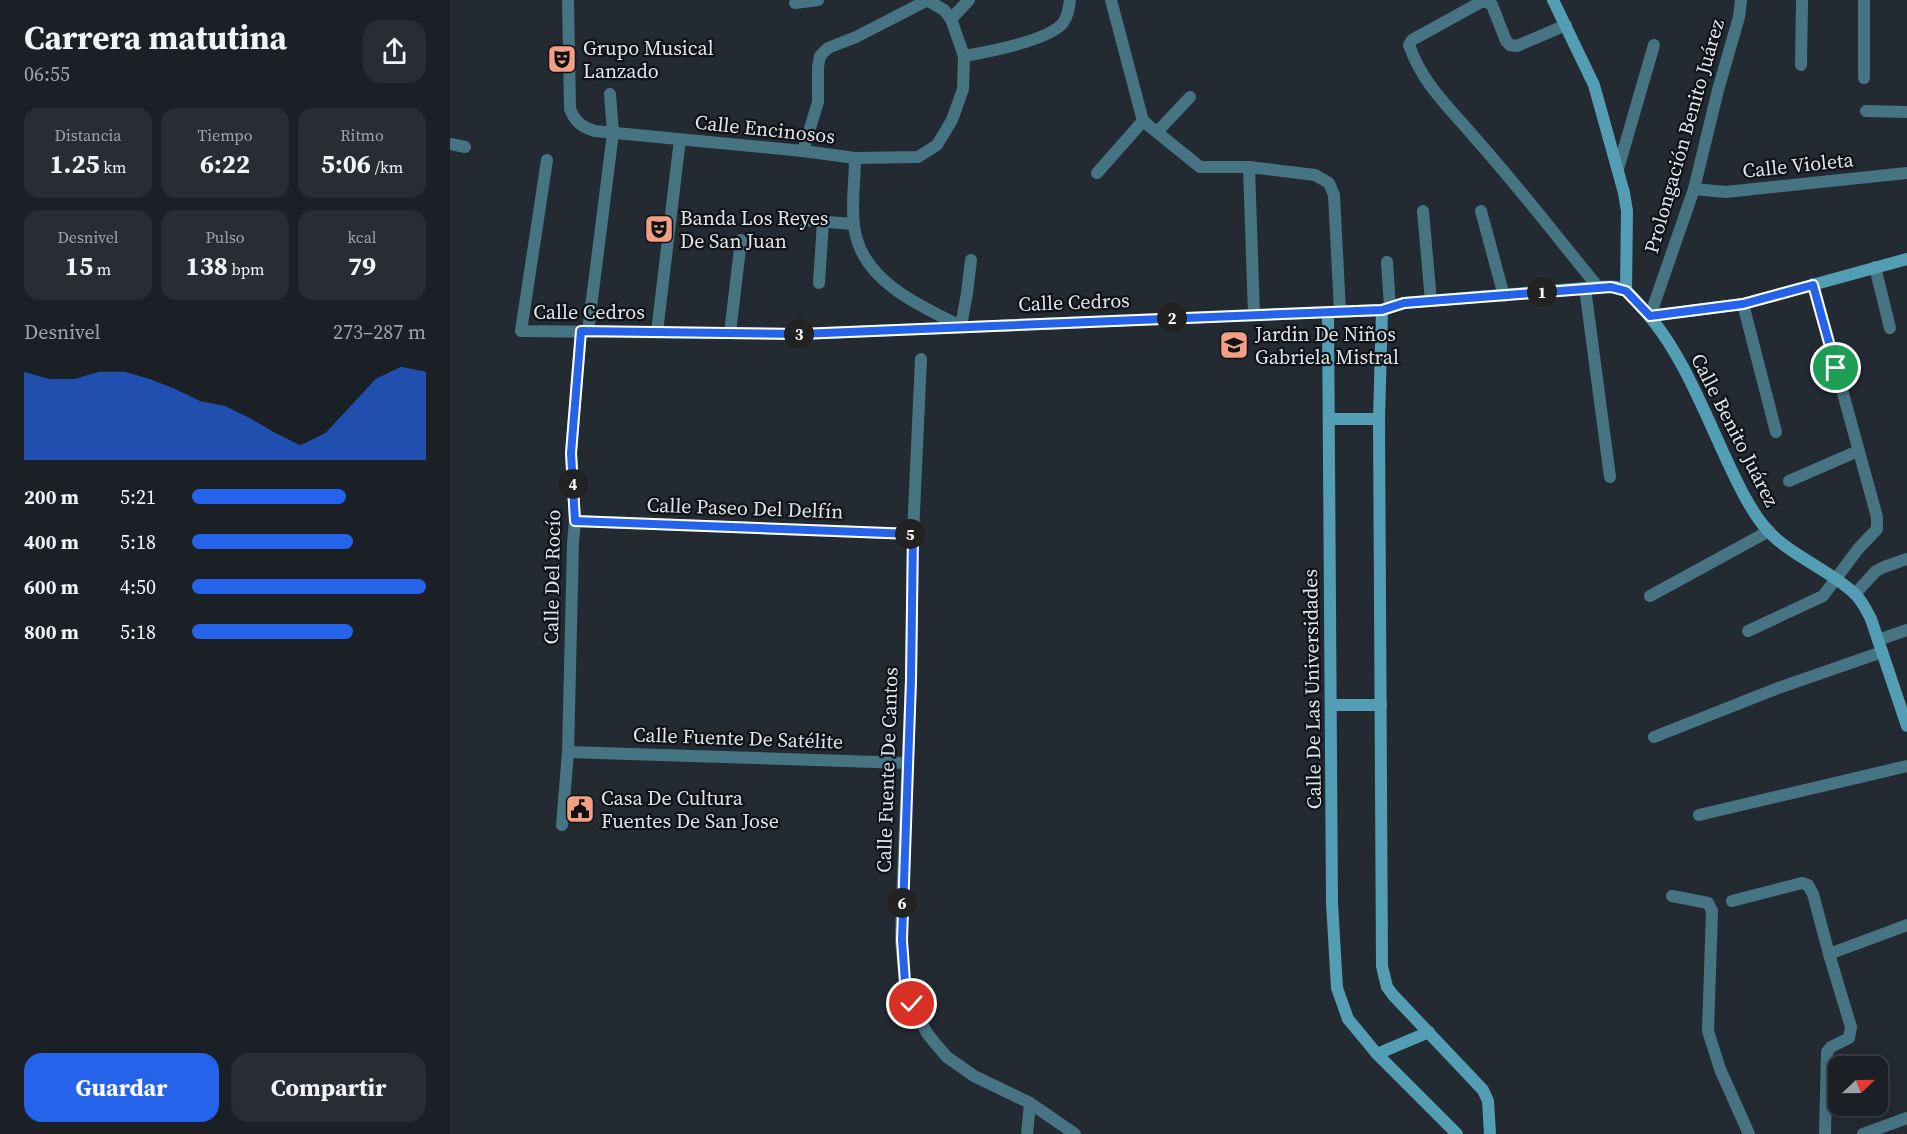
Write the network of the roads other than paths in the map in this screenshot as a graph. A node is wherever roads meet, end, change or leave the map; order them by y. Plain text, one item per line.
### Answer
1 (568, 0) edge
2 (818, 0) edge
3 (928, 0) edge
4 (969, 0) edge
5 (1070, 0) edge
6 (1111, 0) edge
7 (1553, 0) edge
8 (1741, 0) edge
9 (1802, 0) edge
10 (1864, 0) edge
11 (795, 3) dead end
12 (951, 19) junction
13 (1566, 25) junction
14 (1654, 45) dead end
15 (964, 56) junction
16 (1801, 64) dead end
17 (1863, 78) dead end
18 (610, 94) dead end
19 (1190, 97) dead end
20 (1866, 111) dead end
21 (1907, 112) edge
22 (1143, 121) junction
23 (1157, 132) junction
24 (613, 133) junction
25 (680, 139) junction
26 (450, 144) edge
27 (465, 147) dead end
28 (803, 151) junction
29 (855, 158) junction
30 (547, 160) dead end
31 (1249, 167) junction
32 (1618, 169) junction
33 (1097, 173) dead end
34 (1907, 173) edge
35 (1694, 189) junction
36 (1423, 211) dead end
37 (1481, 211) dead end
38 (789, 219) dead end
39 (824, 222) junction
40 (854, 224) junction
41 (741, 240) dead end
42 (1907, 258) edge
43 (971, 260) dead end
44 (1387, 262) dead end
45 (1875, 267) junction
46 (819, 283) dead end
47 (1813, 285) junction
48 (1598, 287) junction
49 (1585, 288) junction
50 (1626, 291) junction
51 (1504, 296) junction
52 (1431, 302) junction
53 (1743, 304) junction
54 (1386, 308) junction
55 (1334, 312) junction
56 (1254, 315) junction
57 (1650, 316) junction
58 (961, 326) junction
59 (1890, 328) dead end
60 (584, 331) junction
61 (657, 332) junction
62 (730, 333) junction
63 (921, 359) dead end
64 (1329, 419) junction
65 (1379, 419) junction
66 (1776, 432) dead end
67 (1858, 452) junction
68 (1610, 477) dead end
69 (1790, 481) dead end
70 (575, 521) junction
71 (1769, 531) junction
72 (913, 534) junction
73 (1907, 559) edge
74 (1835, 578) junction
75 (1855, 594) junction
76 (1650, 596) dead end
77 (1907, 630) edge
78 (1748, 631) dead end
79 (1880, 646) junction
80 (1332, 705) junction
81 (1381, 705) junction
82 (1907, 726) edge
83 (1654, 737) dead end
84 (568, 752) junction
85 (907, 763) junction
86 (1907, 766) edge
87 (1699, 815) dead end
88 (562, 825) dead end
89 (1672, 896) dead end
90 (1732, 901) dead end
91 (1907, 925) edge
92 (1828, 954) junction
93 (1429, 1032) junction
94 (1377, 1054) junction
95 (1029, 1103) junction
96 (1906, 1120) edge
97 (1027, 1134) edge
98 (1075, 1134) edge
99 (1457, 1134) edge
100 (1490, 1134) edge
101 (1749, 1134) edge
102 (1825, 1134) edge
103 (1863, 1134) edge

1 - 24 street, Calle Encinosos
2 - 11 street
3 - 12 street
3 - 28 street
4 - 12 street
5 - 15 street
6 - 22 street
7 - 13 street, Prolongación Benito Juárez
8 - 35 street, Prolongación Benito Juárez
9 - 16 street
10 - 17 street
12 - 15 street, Calle Encinosos
13 - 32 street, Prolongación Benito Juárez
13 - 48 street
14 - 32 street
15 - 29 street, Calle Encinosos
18 - 24 street, Calle Del Rocío
19 - 23 street
20 - 21 street
22 - 23 street
22 - 33 street
23 - 31 street
24 - 25 street, Calle Encinosos
24 - 60 street, Calle Del Rocío
25 - 28 street, Calle Encinosos
25 - 61 street
26 - 27 street
28 - 29 street, Calle Encinosos
29 - 40 street
30 - 60 street, Calle Cedros
31 - 55 street
31 - 56 street
32 - 50 street, Prolongación Benito Juárez
34 - 35 street, Calle Violeta
35 - 57 street, Prolongación Benito Juárez
36 - 52 street
37 - 51 street
38 - 39 street
39 - 40 street
39 - 46 street
40 - 58 street
41 - 62 street
42 - 45 street
43 - 58 street
44 - 54 street
45 - 47 street
45 - 59 street
47 - 53 street
47 - 67 street
48 - 49 street, Calle Cedros
48 - 50 street, Calle Cedros
49 - 51 street, Calle Cedros
49 - 68 street
50 - 57 street, Calle Benito Juárez
51 - 52 street, Calle Cedros
52 - 54 street, Calle Cedros
53 - 57 street
53 - 66 street
54 - 55 street, Calle Cedros
54 - 65 street
55 - 56 street, Calle Cedros
55 - 64 street, Calle De Las Universidades
56 - 58 street, Calle Cedros
57 - 71 street, Calle Benito Juárez
58 - 62 street, Calle Cedros
60 - 61 street, Calle Cedros
60 - 70 street, Calle Del Rocío
61 - 62 street, Calle Cedros
63 - 72 street, Calle Fuente De Cantos
64 - 65 street
64 - 80 street, Calle De Las Universidades
65 - 81 street
67 - 69 street
67 - 74 street
70 - 72 street, Calle Paseo Del Delfín
70 - 84 street, Calle Del Rocío
71 - 74 street, Calle Benito Juárez
71 - 76 street
72 - 85 street, Calle Fuente De Cantos
73 - 75 street
74 - 75 street, Calle Benito Juárez
74 - 78 street
75 - 79 street, Calle Benito Juárez
77 - 79 street
79 - 82 street, Calle Benito Juárez
79 - 83 street
80 - 81 street
80 - 94 street, Calle De Las Universidades
81 - 93 street
84 - 85 street, Calle Fuente De Satélite
84 - 88 street, Calle Del Rocío
85 - 95 street, Calle Fuente De Cantos
86 - 87 street
89 - 101 street
90 - 92 street
91 - 92 street
92 - 102 street
93 - 94 street
93 - 100 street
94 - 99 street, Calle De Las Universidades
95 - 97 street
95 - 98 street, Calle Fuente De Cantos
96 - 103 street

